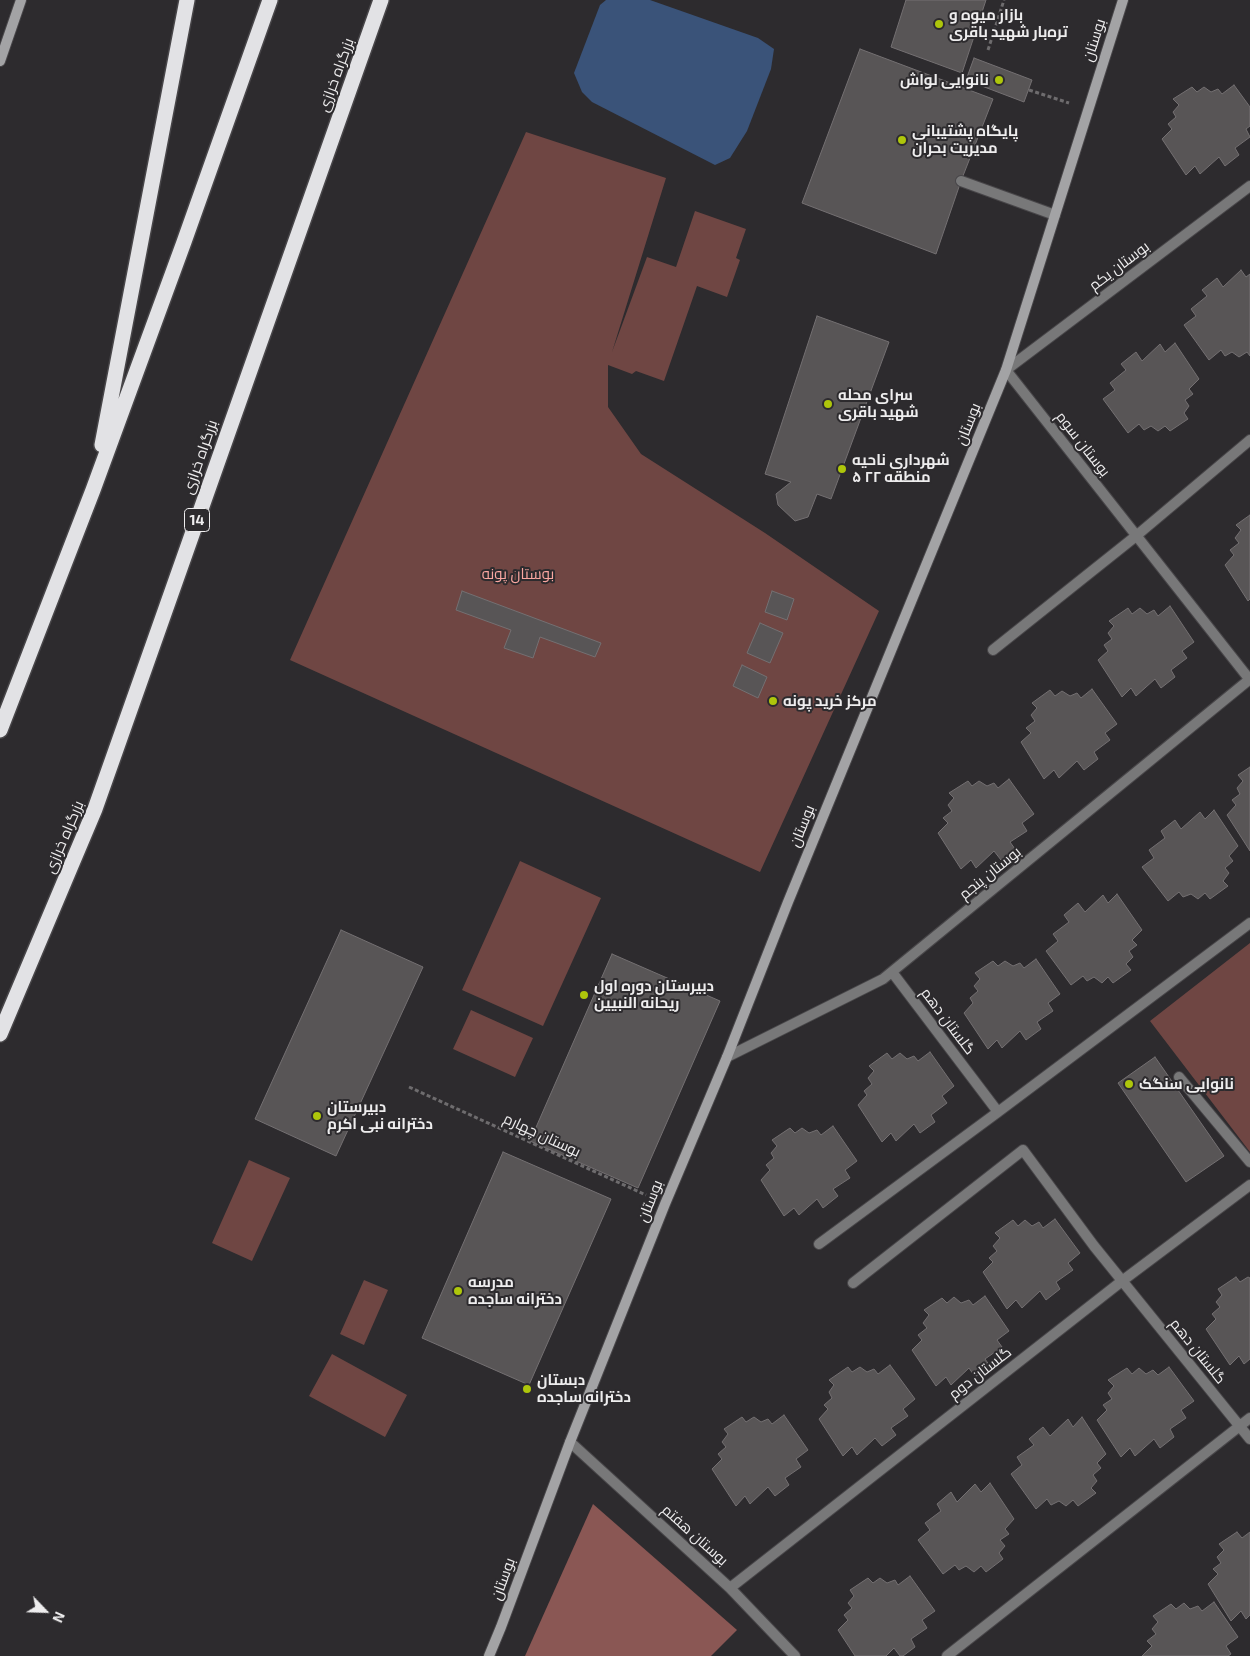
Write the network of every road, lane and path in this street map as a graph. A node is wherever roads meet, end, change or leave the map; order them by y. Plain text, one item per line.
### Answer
1 (21, 0) edge
2 (187, 0) edge
3 (270, 0) edge
4 (381, 0) edge
5 (1004, 0) edge
6 (1123, 0) edge
7 (988, 50) dead end
8 (0, 61) edge
9 (1028, 90) dead end
10 (1088, 110) junction
11 (961, 181) dead end
12 (1250, 186) edge
13 (1055, 216) junction
14 (1006, 370) junction
15 (1250, 440) edge
16 (93, 490) junction
17 (1136, 536) junction
18 (992, 650) dead end
19 (1250, 680) edge
20 (1, 726) edge
21 (1250, 923) edge
22 (892, 972) junction
23 (0, 1034) edge
24 (727, 1057) junction
25 (1179, 1077) dead end
26 (409, 1087) dead end
27 (998, 1112) junction
28 (1250, 1162) edge
29 (1250, 1185) edge
30 (665, 1204) junction
31 (818, 1244) dead end
32 (1122, 1281) junction
33 (853, 1283) dead end
34 (1250, 1418) edge
35 (1239, 1426) junction
36 (1250, 1439) edge
37 (570, 1442) junction
38 (730, 1588) junction
39 (489, 1656) edge
40 (795, 1656) edge
41 (947, 1656) edge

1 - 8 street
2 - 16 highway
3 - 16 highway
4 - 23 highway, بزرگراه خرازی / 14
5 - 7 path
6 - 10 street, بوستان
9 - 10 path
10 - 13 street, بوستان
11 - 13 street
12 - 14 street, بوستان یکم
13 - 14 street, بوستان
14 - 17 street, بوستان سوم
14 - 24 street, بوستان
15 - 17 street
16 - 20 highway
17 - 18 street
17 - 19 street, بوستان سوم
19 - 22 street, بوستان پنجم
21 - 27 street
22 - 24 street, بوستان پنجم
22 - 27 street, گلستان دهم
24 - 30 street, بوستان
25 - 28 street
26 - 30 path, بوستان چهارم
27 - 31 street
29 - 32 street, گلستان دوم
30 - 37 street, بوستان
32 - 33 street, گلستان دهم
32 - 35 street, گلستان دهم
32 - 38 street, گلستان دوم
34 - 35 street
35 - 36 street, گلستان دهم
35 - 41 street
37 - 38 street, بوستان هفتم
37 - 39 street, بوستان
38 - 40 street, بوستان هفتم

